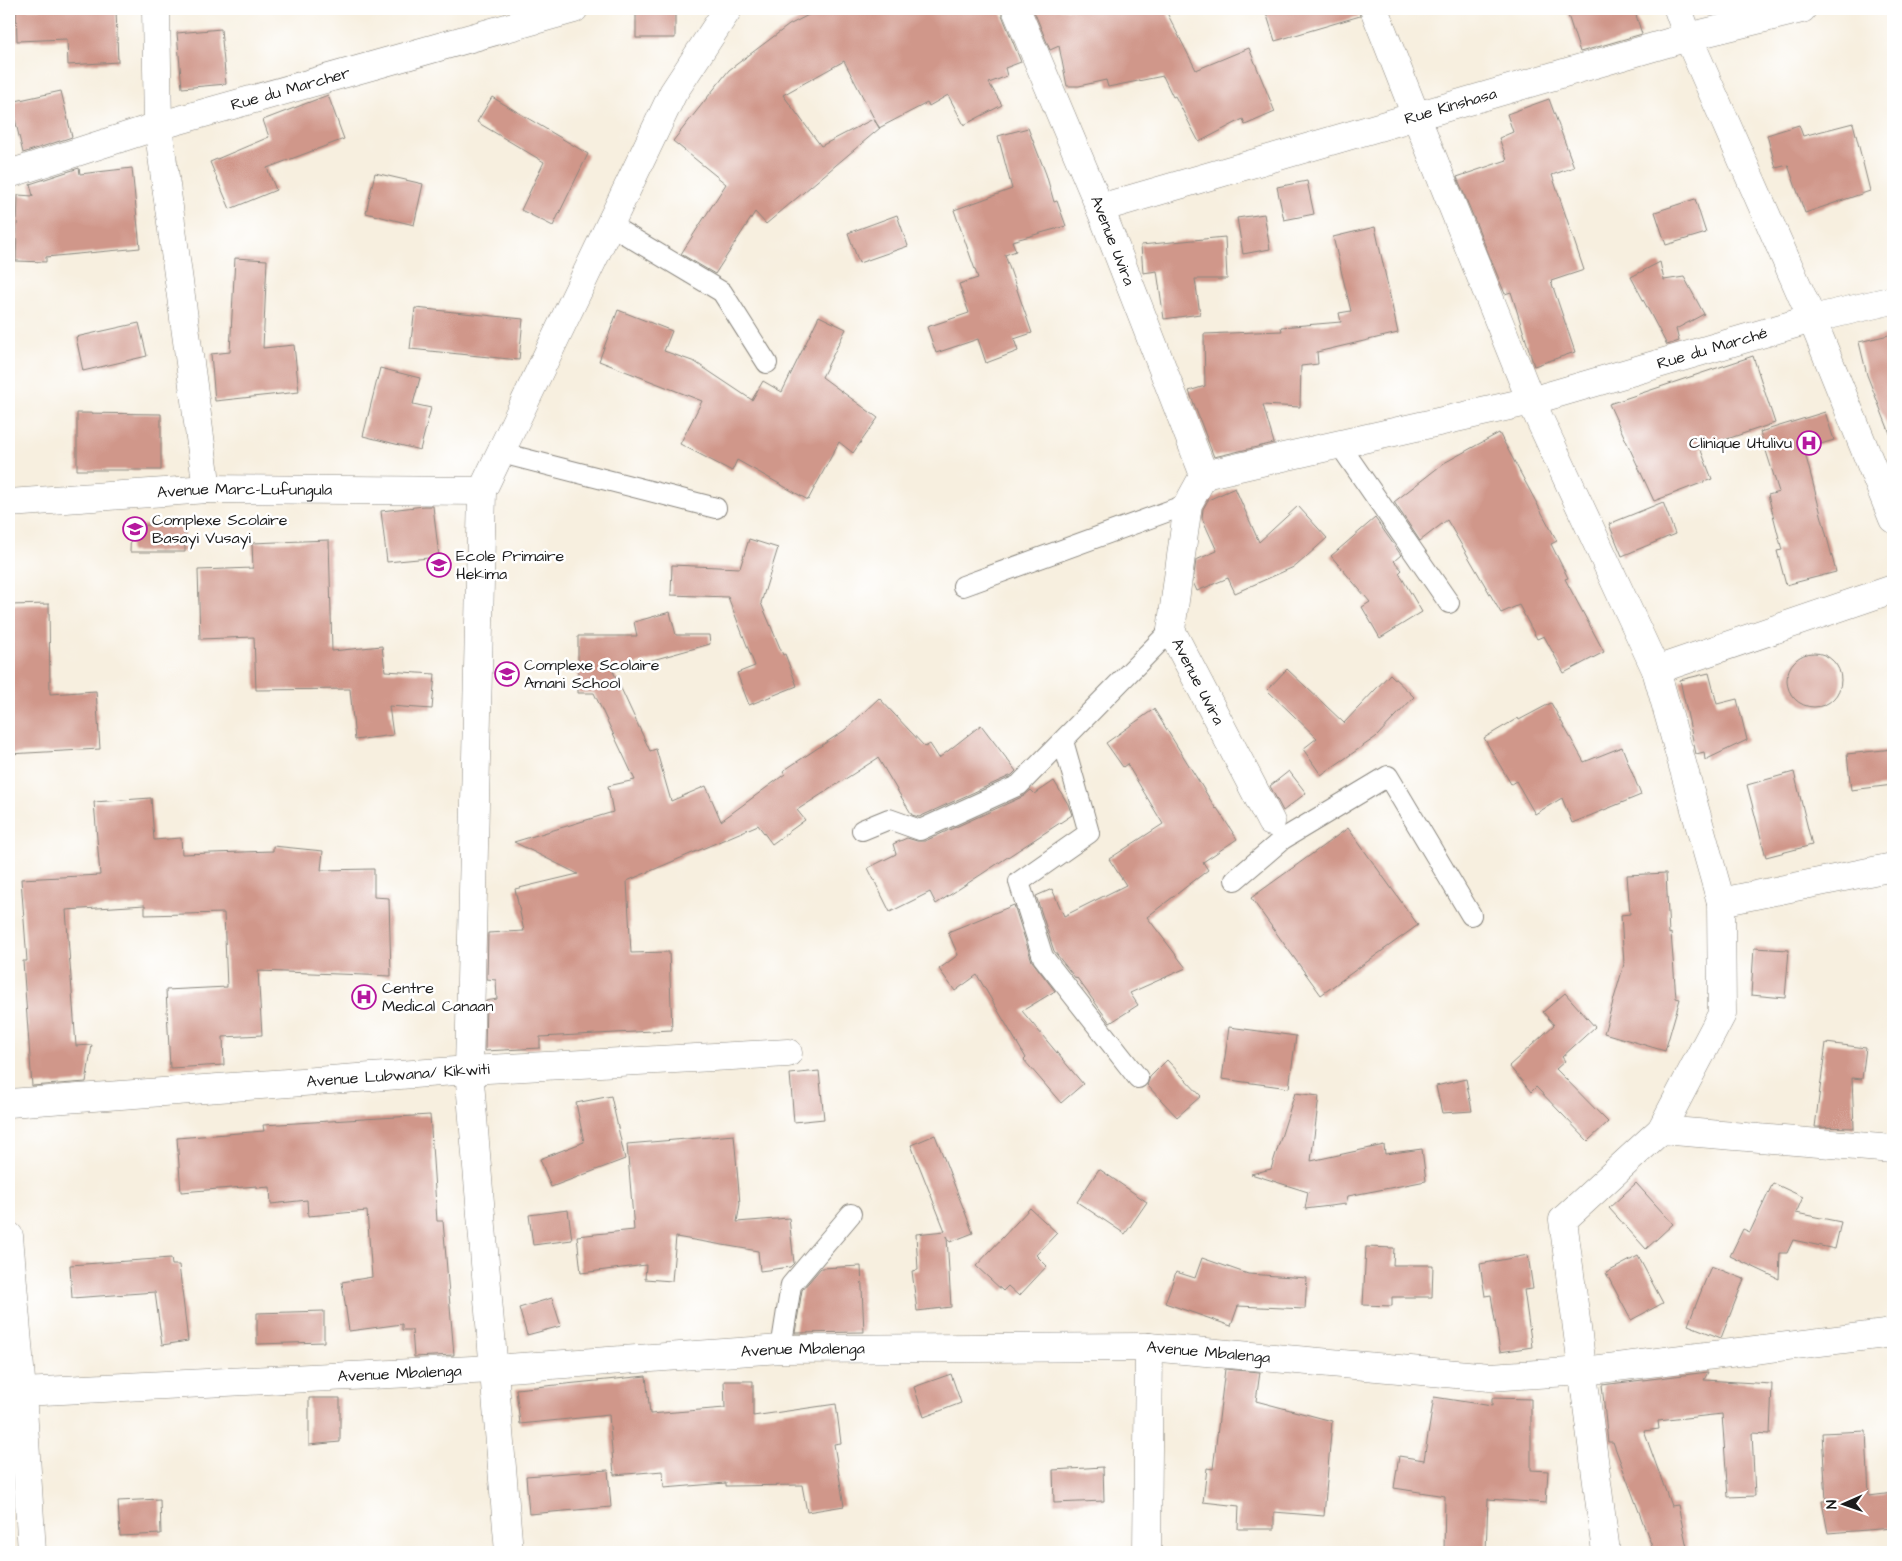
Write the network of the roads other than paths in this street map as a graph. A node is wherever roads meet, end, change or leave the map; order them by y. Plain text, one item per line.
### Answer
1 (156, 9) edge
2 (574, 9) edge
3 (728, 9) edge
4 (1016, 9) edge
5 (1374, 9) edge
6 (1678, 9) edge
7 (1802, 9) edge
8 (1688, 37) junction
9 (1416, 116) junction
10 (158, 126) junction
11 (9, 174) edge
12 (1100, 208) junction
13 (610, 225) junction
14 (1893, 300) edge
15 (1812, 319) junction
16 (767, 363) dead end
17 (1531, 401) junction
18 (1339, 444) junction
19 (501, 453) junction
20 (1204, 475) junction
21 (207, 489) junction
22 (482, 491) junction
23 (9, 503) edge
24 (1188, 504) junction
25 (716, 508) dead end
26 (1893, 520) edge
27 (962, 586) dead end
28 (1893, 589) edge
29 (1449, 602) dead end
30 (1172, 630) junction
31 (1656, 670) junction
32 (1063, 741) junction
33 (862, 830) dead end
34 (1277, 831) junction
35 (1893, 867) edge
36 (1235, 880) dead end
37 (1721, 902) junction
38 (1471, 915) dead end
39 (788, 1053) dead end
40 (469, 1070) junction
41 (1138, 1078) dead end
42 (9, 1103) edge
43 (1661, 1130) junction
44 (1893, 1149) edge
45 (851, 1214) dead end
46 (9, 1236) edge
47 (1893, 1333) edge
48 (1149, 1347) junction
49 (781, 1349) junction
50 (492, 1369) junction
51 (1584, 1371) junction
52 (22, 1392) junction
53 (32, 1552) edge
54 (508, 1552) edge
55 (1147, 1552) edge
56 (1606, 1552) edge

1 - 10 street
2 - 10 street, Rue du Marcher
3 - 13 street
4 - 12 street, Avenue Uvira
5 - 9 street
6 - 8 street
7 - 8 street, Rue Kinshasa
8 - 9 street, Rue Kinshasa
8 - 15 street
9 - 12 street, Rue Kinshasa
9 - 17 street
10 - 11 street, Rue du Marcher
10 - 21 street
12 - 20 street, Avenue Uvira
13 - 16 lane
13 - 19 street
14 - 15 street, Rue du Marché
15 - 17 street, Rue du Marché
15 - 26 street
17 - 18 street
17 - 31 street
18 - 20 street
18 - 29 lane
19 - 22 street
19 - 25 lane
20 - 24 street, Avenue Uvira
21 - 22 street, Avenue Marc-Lufungula
21 - 23 street, Avenue Marc-Lufungula
22 - 40 street
24 - 27 lane
24 - 30 street, Avenue Uvira
28 - 31 street
30 - 32 lane
30 - 34 street, Avenue Uvira
31 - 37 street
32 - 33 lane
32 - 41 lane
34 - 36 lane
34 - 38 lane
35 - 37 street
37 - 43 street
39 - 40 street, Avenue Lubwana/ Kikwiti
40 - 42 street, Avenue Lubwana/ Kikwiti
40 - 50 street
43 - 44 street
43 - 51 street
45 - 49 lane
46 - 52 street
47 - 51 street, Avenue Mbalenga
48 - 49 street, Avenue Mbalenga
48 - 51 street, Avenue Mbalenga
48 - 55 street
49 - 50 street, Avenue Mbalenga
50 - 52 street, Avenue Mbalenga
50 - 54 street
51 - 56 street
52 - 53 street

